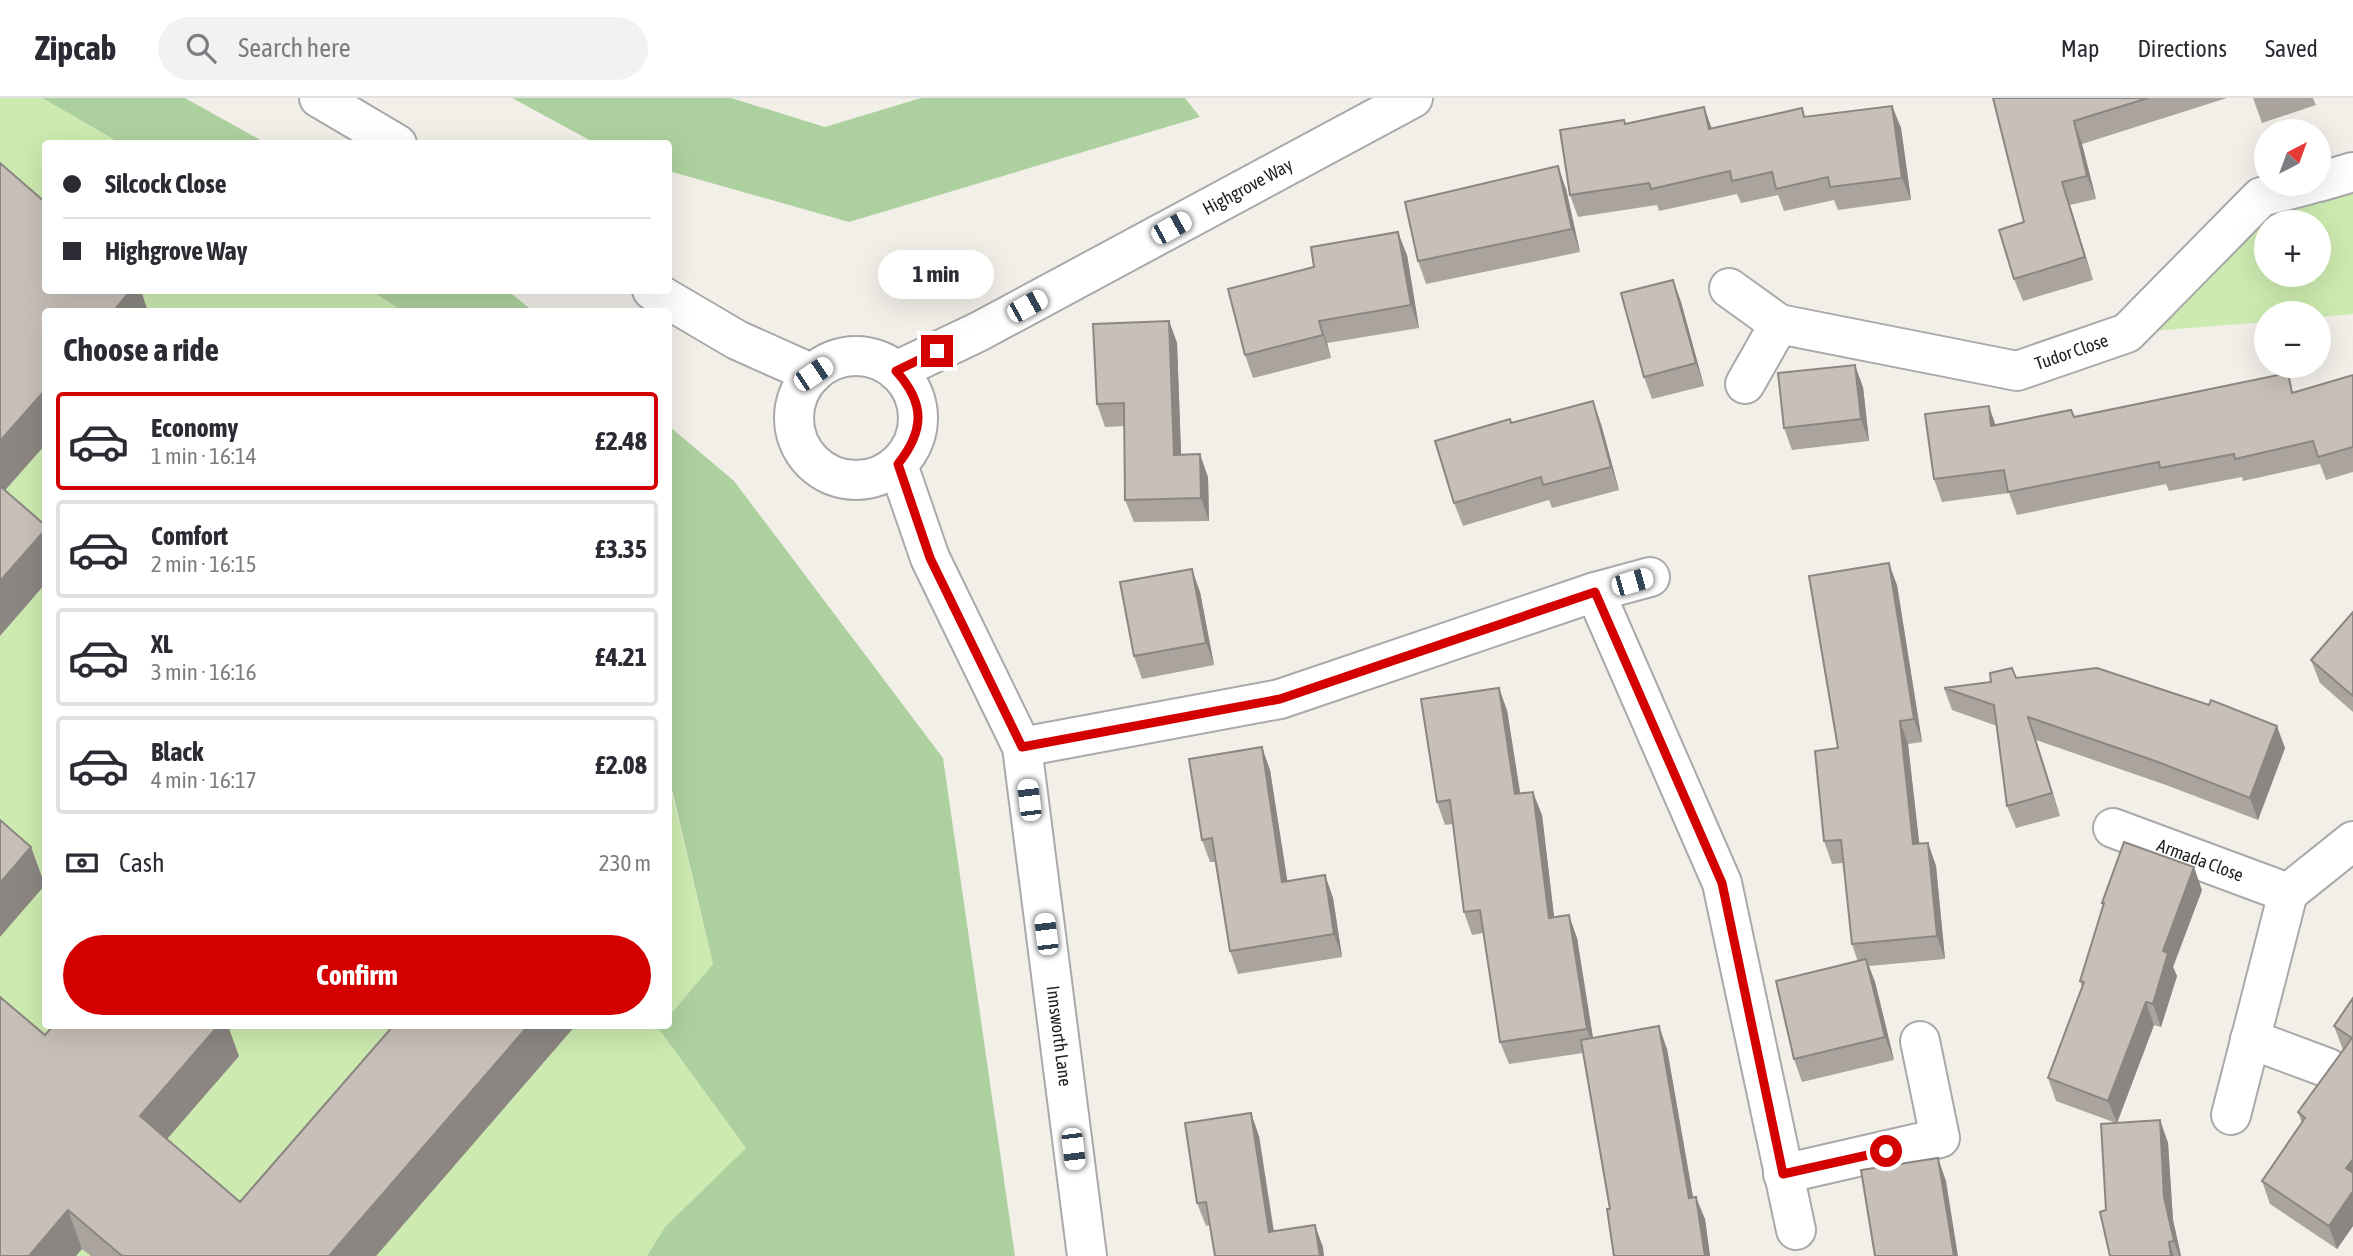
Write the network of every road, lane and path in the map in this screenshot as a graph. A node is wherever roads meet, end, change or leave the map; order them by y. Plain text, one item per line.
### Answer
1 (319, 98) edge
2 (1413, 98) edge
3 (390, 140) edge
4 (2353, 172) edge
5 (2331, 178) edge
6 (2265, 196) edge
7 (1729, 288) dead end
8 (659, 294) edge
9 (1779, 324) junction
10 (896, 371) junction
11 (813, 374) junction
12 (1745, 384) dead end
13 (898, 464) junction
14 (1650, 576) dead end
15 (1595, 592) junction
16 (1022, 747) junction
17 (2113, 828) dead end
18 (2353, 841) edge
19 (2288, 893) junction
20 (2250, 1040) junction
21 (1920, 1041) dead end
22 (2328, 1068) edge
23 (2231, 1115) dead end
24 (1783, 1174) junction
25 (1796, 1230) dead end
26 (1087, 1256) edge

1 - 3 street
2 - 10 street, Highgrove Way
4 - 5 street
6 - 9 street, Tudor Close
7 - 9 street, Tudor Close
8 - 11 street
9 - 12 street
10 - 11 street
10 - 13 street
11 - 13 street
13 - 16 street, Innsworth Lane
14 - 15 street
15 - 16 street
15 - 24 street
16 - 26 street, Innsworth Lane
17 - 19 street, Armada Close
18 - 19 street
19 - 20 street
20 - 22 street
20 - 23 street
21 - 24 street
24 - 25 street

